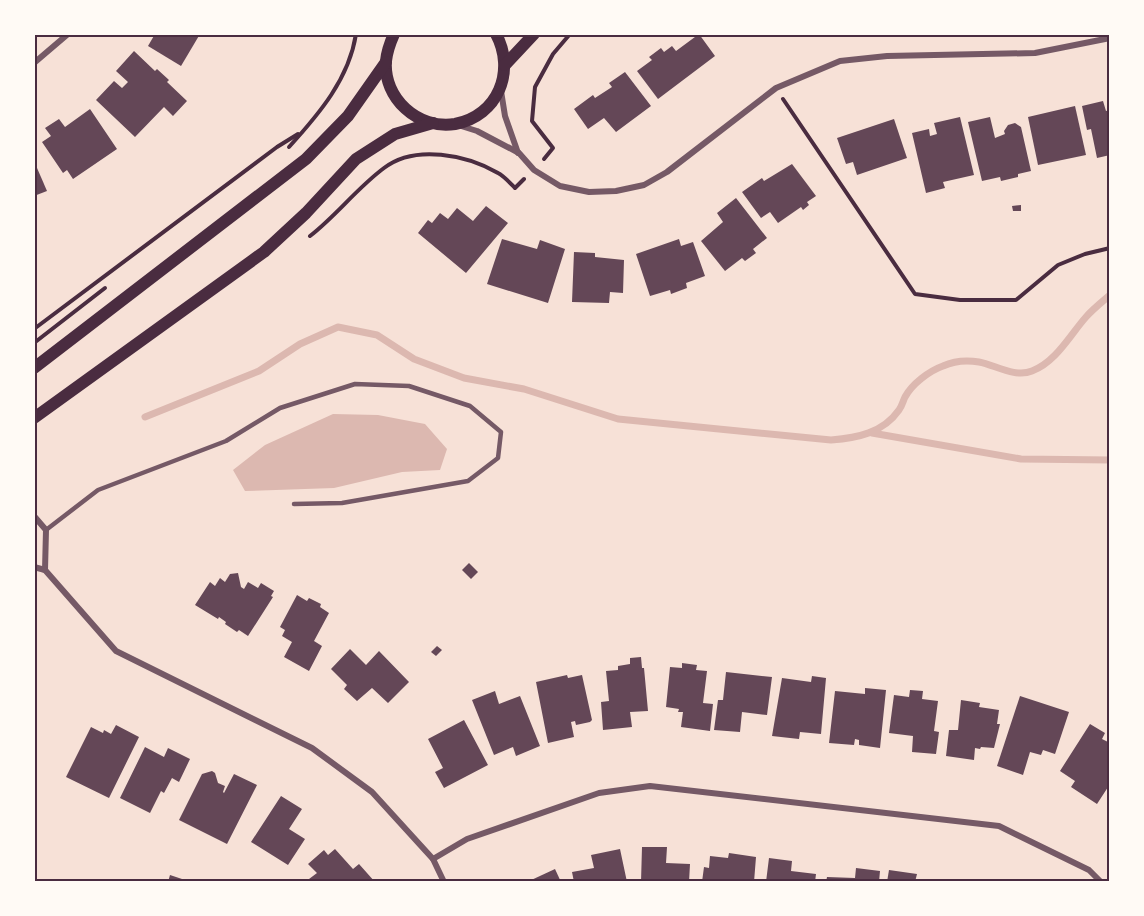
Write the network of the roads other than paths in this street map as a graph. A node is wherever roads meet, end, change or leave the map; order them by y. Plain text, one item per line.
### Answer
1 (68, 34) edge
2 (394, 34) edge
3 (496, 34) edge
4 (534, 34) edge
5 (1110, 38) edge
6 (386, 62) junction
7 (34, 63) edge
8 (505, 65) junction
9 (500, 89) junction
10 (433, 123) junction
11 (454, 124) junction
12 (519, 153) junction
13 (34, 368) edge
14 (34, 418) edge
15 (294, 504) dead end
16 (34, 516) edge
17 (46, 530) junction
18 (34, 567) edge
19 (45, 570) junction
20 (433, 859) junction
21 (444, 882) edge
22 (1101, 882) edge

1 - 7 street
2 - 6 main road
3 - 8 main road
4 - 8 main road
5 - 12 street
6 - 10 main road
6 - 13 main road
8 - 9 main road
9 - 11 main road
9 - 12 street
10 - 11 main road
10 - 14 main road
11 - 12 street
15 - 17 lane
16 - 17 street
17 - 19 street
18 - 19 street
19 - 20 street
20 - 21 street
20 - 22 street

